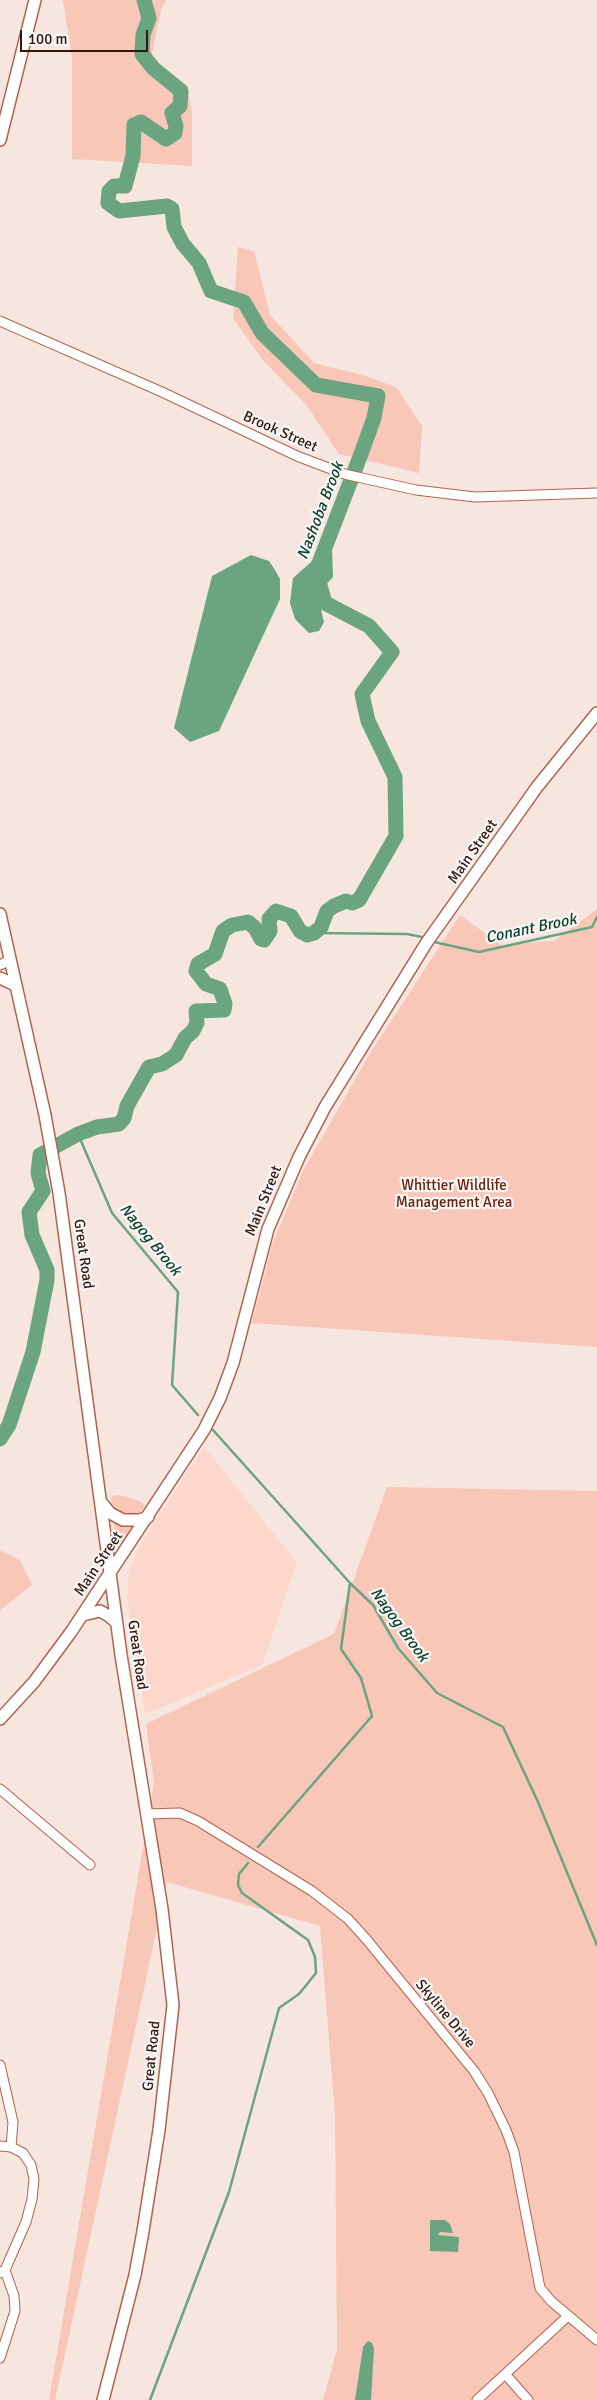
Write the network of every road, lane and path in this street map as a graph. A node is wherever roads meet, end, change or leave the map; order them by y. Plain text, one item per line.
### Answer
1 (35, 0) edge
2 (0, 140) edge
3 (0, 320) edge
4 (597, 494) edge
5 (597, 712) edge
6 (0, 914) edge
7 (4, 949) edge
8 (5, 963) edge
9 (0, 978) edge
10 (15, 985) junction
11 (101, 1502) junction
12 (148, 1517) junction
13 (111, 1575) junction
14 (83, 1615) junction
15 (117, 1623) junction
16 (0, 1719) edge
17 (0, 1789) edge
18 (146, 1814) junction
19 (90, 1865) dead end
20 (0, 2065) edge
21 (0, 2146) edge
22 (11, 2147) junction
23 (3, 2272) edge
24 (568, 2316) junction
25 (597, 2340) edge
26 (0, 2358) edge
27 (506, 2375) junction
28 (103, 2400) edge
29 (477, 2400) edge
30 (528, 2400) edge

1 - 2 main road
3 - 4 street, Brook Street
5 - 12 main road, Main Street
6 - 7 main road, Great Road
7 - 8 main road, Great Road
8 - 10 main road, Great Road
9 - 10 main road
10 - 11 main road, Great Road
11 - 12 main road
11 - 13 main road, Great Road
12 - 13 main road, Main Street
13 - 14 main road, Main Street
13 - 15 main road, Great Road
14 - 15 main road
14 - 16 main road, Main Street
15 - 18 main road, Great Road
17 - 19 street
18 - 24 street, Skyline Drive
18 - 28 main road, Great Road
20 - 22 street
21 - 22 street
22 - 23 street
23 - 26 street
24 - 25 street, Skyline Drive
24 - 27 street
27 - 29 street
27 - 30 street

